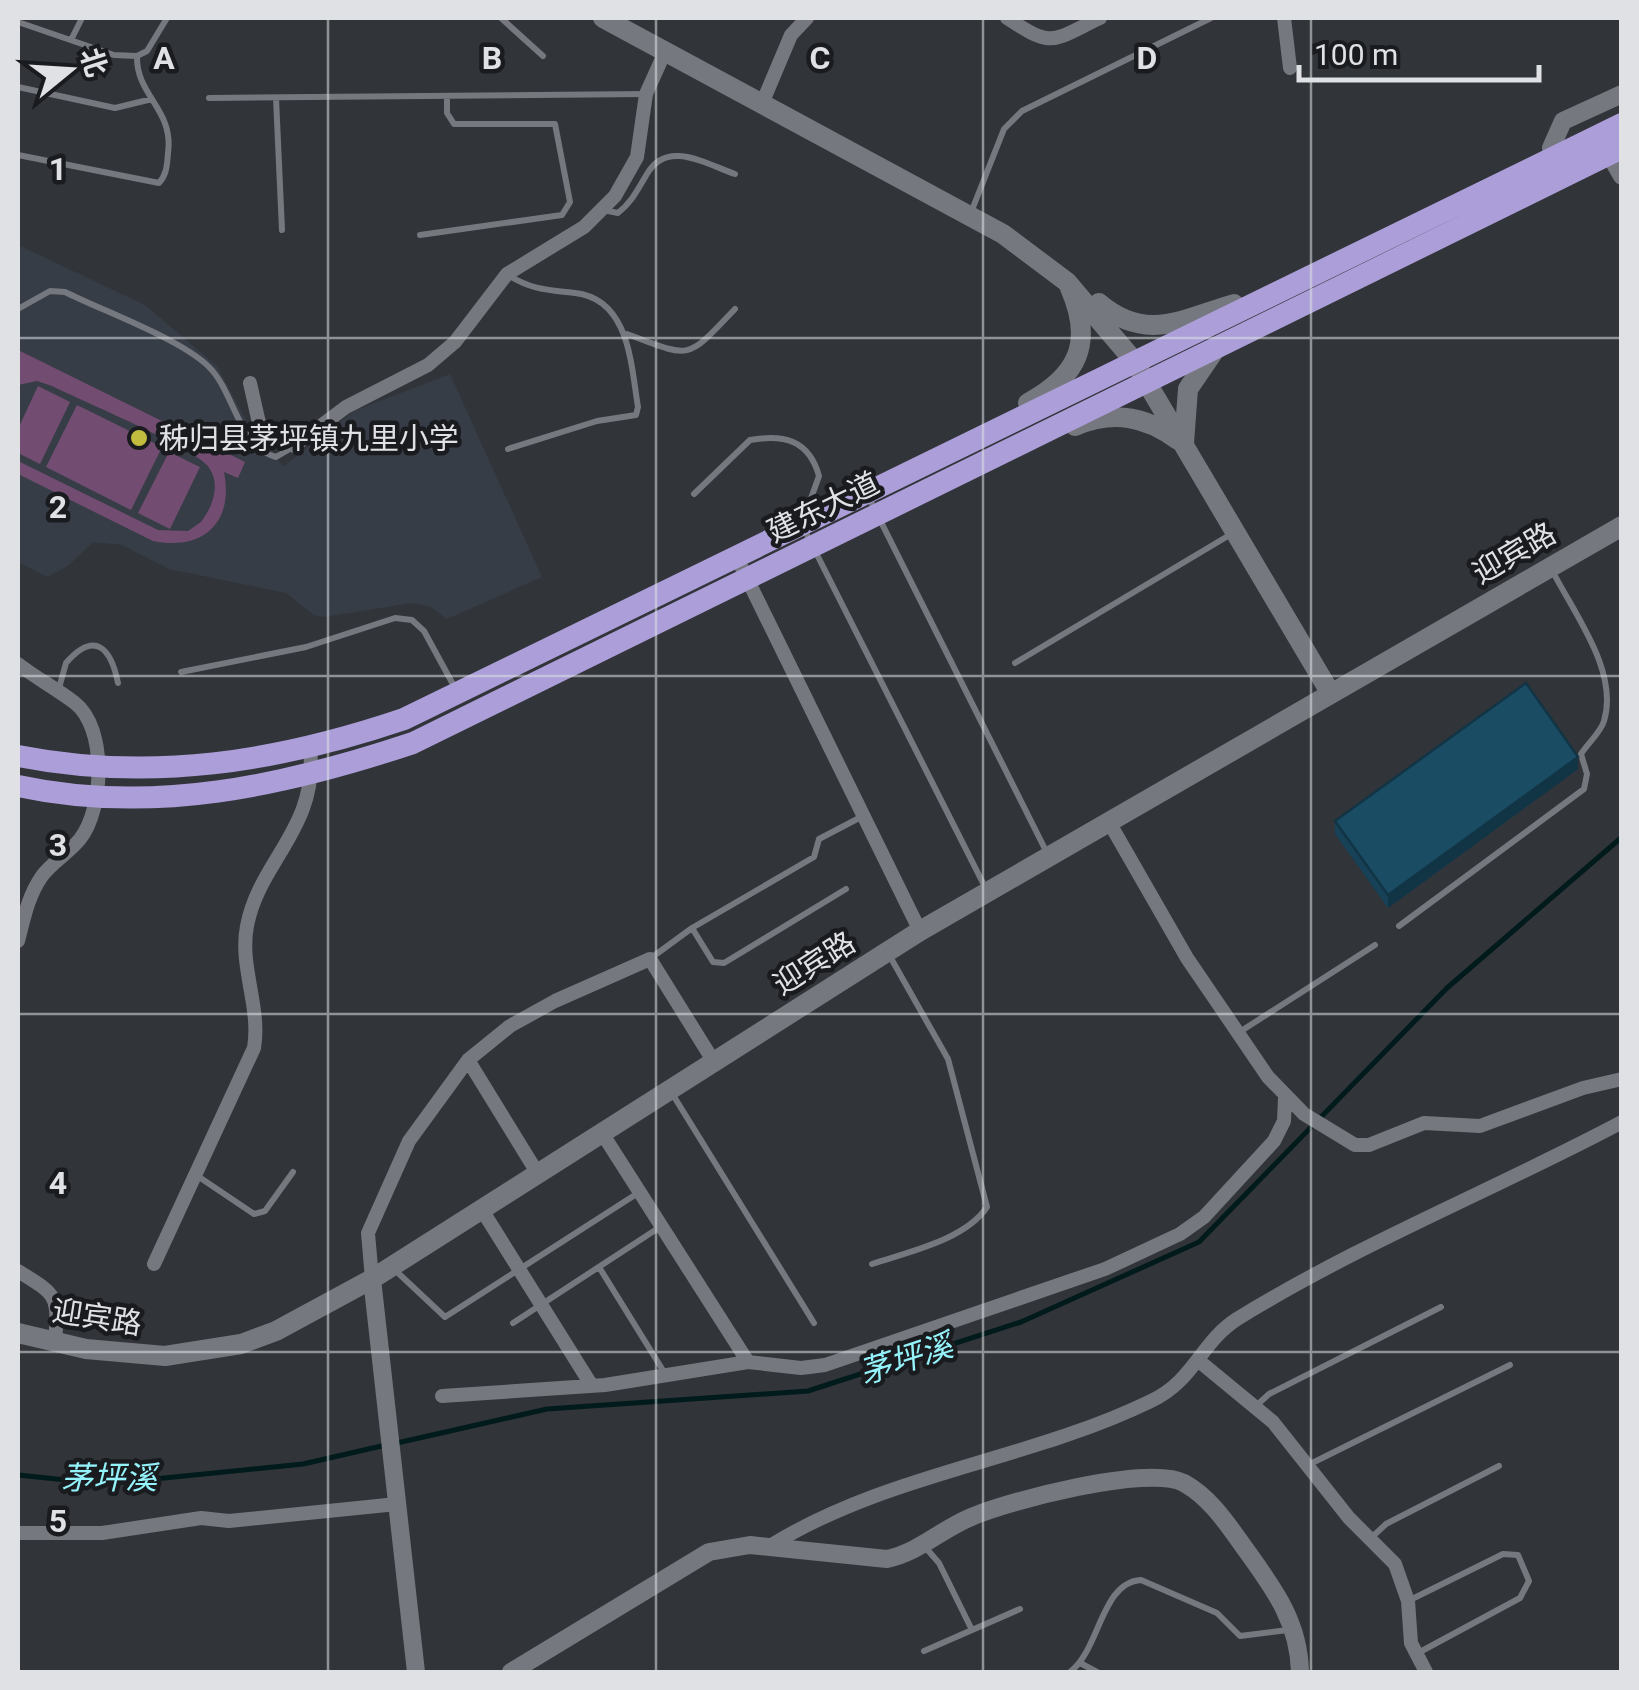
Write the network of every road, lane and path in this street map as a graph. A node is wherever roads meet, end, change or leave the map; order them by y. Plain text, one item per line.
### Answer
1 (82, 18) edge
2 (166, 18) edge
3 (502, 18) edge
4 (603, 18) edge
5 (807, 18) edge
6 (1007, 18) edge
7 (1100, 18) edge
8 (1212, 18) edge
9 (1284, 18) edge
10 (18, 22) edge
11 (71, 40) junction
12 (664, 54) junction
13 (137, 56) junction
14 (542, 56) dead end
15 (1290, 68) dead end
16 (18, 87) edge
17 (646, 94) junction
18 (1622, 94) edge
19 (447, 96) junction
20 (209, 98) dead end
21 (276, 98) junction
22 (152, 99) junction
23 (762, 106) junction
24 (1622, 124) edge
25 (1610, 145) edge
26 (18, 154) edge
27 (1555, 166) junction
28 (735, 174) dead end
29 (1622, 176) edge
30 (601, 210) junction
31 (970, 216) junction
32 (282, 230) dead end
33 (420, 235) dead end
34 (507, 274) junction
35 (1067, 282) junction
36 (1270, 294) junction
37 (18, 309) edge
38 (735, 309) dead end
39 (626, 333) junction
40 (1226, 340) junction
41 (1140, 370) junction
42 (250, 383) dead end
43 (997, 441) junction
44 (1184, 445) junction
45 (294, 446) junction
46 (508, 448) dead end
47 (694, 494) dead end
48 (872, 504) junction
49 (1622, 526) edge
50 (1235, 531) junction
51 (807, 535) junction
52 (1551, 567) junction
53 (742, 568) junction
54 (1015, 663) dead end
55 (18, 664) edge
56 (182, 672) dead end
57 (118, 683) dead end
58 (57, 694) junction
59 (1331, 694) junction
60 (464, 706) junction
61 (310, 748) junction
62 (18, 756) edge
63 (96, 767) junction
64 (313, 774) junction
65 (18, 786) edge
66 (95, 798) junction
67 (863, 816) junction
68 (1109, 822) junction
69 (1049, 856) junction
70 (846, 890) dead end
71 (987, 892) junction
72 (1399, 926) dead end
73 (692, 928) junction
74 (920, 932) junction
75 (18, 941) edge
76 (1375, 945) dead end
77 (888, 952) junction
78 (650, 959) junction
79 (1238, 1033) junction
80 (468, 1060) junction
81 (714, 1062) junction
82 (1622, 1079) edge
83 (670, 1090) junction
84 (1284, 1098) junction
85 (1622, 1122) edge
86 (602, 1133) junction
87 (293, 1172) dead end
88 (195, 1174) junction
89 (538, 1174) junction
90 (639, 1192) junction
91 (482, 1210) junction
92 (662, 1226) junction
93 (154, 1264) dead end
94 (872, 1264) dead end
95 (392, 1267) junction
96 (599, 1267) junction
97 (519, 1269) junction
98 (18, 1271) edge
99 (372, 1279) junction
100 (541, 1305) junction
101 (1441, 1307) dead end
102 (513, 1323) dead end
103 (814, 1323) dead end
104 (18, 1333) edge
105 (55, 1342) junction
106 (1199, 1361) junction
107 (748, 1362) junction
108 (1510, 1365) dead end
109 (666, 1375) junction
110 (592, 1386) junction
111 (442, 1396) dead end
112 (1256, 1406) junction
113 (1306, 1466) junction
114 (1499, 1466) dead end
115 (397, 1504) junction
116 (18, 1533) edge
117 (1370, 1538) junction
118 (770, 1546) junction
119 (924, 1546) junction
120 (1408, 1602) junction
121 (1020, 1609) dead end
122 (1294, 1628) junction
123 (972, 1630) junction
124 (924, 1651) dead end
125 (1417, 1654) junction
126 (1082, 1664) junction
127 (416, 1672) edge
128 (511, 1672) edge
129 (1070, 1672) edge
130 (1097, 1672) edge
131 (1300, 1672) edge
132 (1426, 1672) edge

1 - 11 lane
2 - 13 lane
3 - 14 lane
4 - 12 main road
5 - 23 street
6 - 7 street
8 - 31 lane
9 - 15 street
10 - 11 lane
11 - 13 lane
12 - 17 street
12 - 23 main road
13 - 22 lane
16 - 22 lane
17 - 19 lane
17 - 30 street
18 - 27 street
19 - 21 lane
19 - 33 lane
20 - 21 lane
21 - 32 lane
22 - 26 lane
23 - 31 main road
24 - 25 highway, 建东大道
25 - 27 highway, 建东大道
25 - 29 street
27 - 36 highway, 建东大道
27 - 40 highway, 建东大道
28 - 30 lane
30 - 34 street
31 - 35 main road
34 - 39 lane
34 - 45 street
35 - 36 main road
35 - 41 main road
35 - 43 main road
36 - 41 highway, 建东大道
37 - 45 lane
38 - 39 lane
39 - 46 lane
40 - 41 highway, 建东大道
40 - 44 main road
41 - 43 highway, 建东大道
41 - 44 main road
42 - 45 street
43 - 44 main road
43 - 48 highway, 建东大道
44 - 50 main road
47 - 51 lane
48 - 51 highway, 建东大道
48 - 69 lane
49 - 52 main road, 迎宾路
50 - 54 lane
50 - 59 main road
51 - 53 highway, 建东大道
51 - 71 lane
52 - 59 main road, 迎宾路
52 - 72 lane
53 - 60 highway, 建东大道
53 - 67 street
55 - 58 street
56 - 60 lane
57 - 58 lane
58 - 63 street
59 - 68 main road, 迎宾路
60 - 61 highway, 建东大道
60 - 64 highway, 建东大道
61 - 63 highway, 建东大道
61 - 64 street
62 - 63 highway, 建东大道
63 - 66 street
64 - 66 highway, 建东大道
64 - 88 street
65 - 66 highway, 建东大道
66 - 75 street
67 - 73 lane
67 - 74 street
68 - 69 main road, 迎宾路
68 - 79 street
69 - 71 main road, 迎宾路
70 - 73 lane
71 - 74 main road, 迎宾路
73 - 78 lane
74 - 77 main road, 迎宾路
76 - 79 lane
77 - 81 main road, 迎宾路
77 - 94 lane
78 - 80 street
78 - 81 street
79 - 84 street
80 - 89 street
80 - 99 street
81 - 83 main road, 迎宾路
82 - 84 street
83 - 86 main road, 迎宾路
83 - 103 lane
84 - 107 street
85 - 106 street
86 - 89 main road, 迎宾路
86 - 90 street
87 - 88 lane
88 - 93 street
89 - 91 main road, 迎宾路
90 - 92 street
90 - 97 lane
91 - 95 main road, 迎宾路
91 - 97 street
92 - 96 lane
92 - 107 street
95 - 97 lane
95 - 99 main road, 迎宾路
96 - 100 lane
96 - 109 lane
97 - 100 street
98 - 105 street
99 - 105 main road, 迎宾路
99 - 115 street
100 - 102 lane
100 - 110 street
101 - 112 lane
104 - 105 main road, 迎宾路
106 - 112 street
106 - 118 street
107 - 109 street
108 - 113 lane
109 - 110 street
110 - 111 street
112 - 113 street
113 - 117 street
114 - 117 lane
115 - 116 street
115 - 127 street
117 - 120 street
118 - 119 street
118 - 128 street
119 - 122 street
119 - 123 lane
120 - 125 street
120 - 125 lane
121 - 123 lane
122 - 126 lane
122 - 131 street
123 - 124 lane
125 - 132 street
126 - 129 lane
126 - 130 lane

